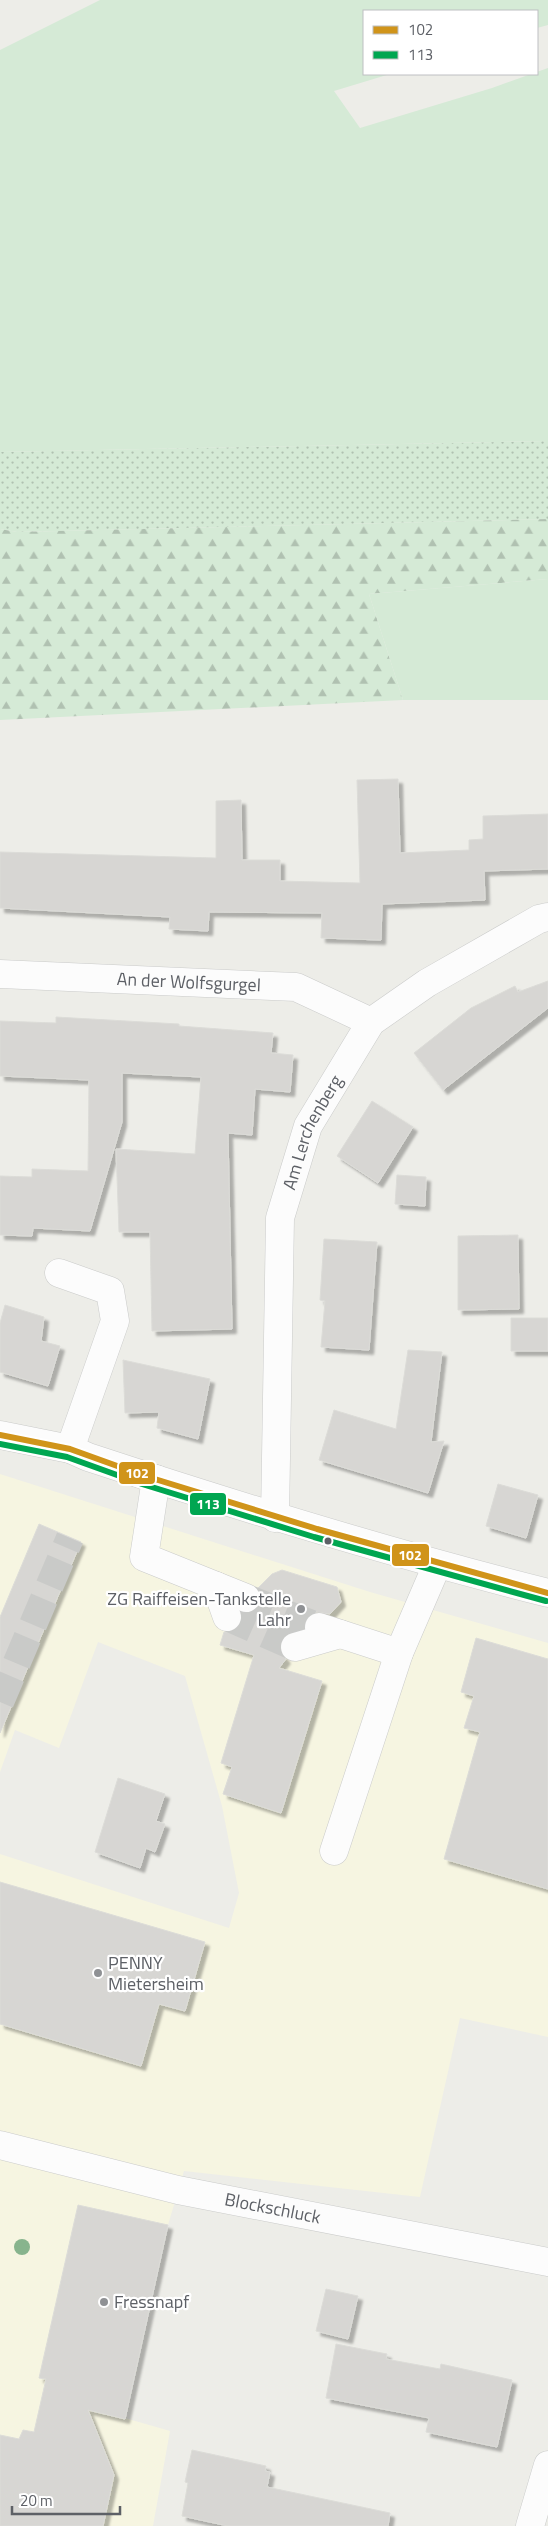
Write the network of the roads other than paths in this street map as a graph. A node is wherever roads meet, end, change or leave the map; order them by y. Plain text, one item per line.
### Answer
1 (548, 916) edge
2 (0, 974) edge
3 (371, 1022) junction
4 (59, 1273) dead end
5 (0, 1435) edge
6 (70, 1449) junction
7 (156, 1479) junction
8 (276, 1518) junction
9 (437, 1565) junction
10 (216, 1586) junction
11 (548, 1593) edge
12 (246, 1598) tunnel mouth
13 (227, 1617) dead end
14 (295, 1647) dead end
15 (399, 1653) junction
16 (334, 1851) dead end
17 (0, 2145) edge
18 (548, 2262) edge
19 (548, 2465) edge
20 (530, 2526) edge

1 - 3 street, Am Lerchenberg
2 - 3 street, An der Wolfsgurgel
3 - 8 street, Am Lerchenberg
4 - 6 street
5 - 6 street
6 - 7 street
7 - 8 street
7 - 10 street
8 - 9 street
9 - 11 street
9 - 15 street
10 - 12 street
10 - 13 street
14 - 15 street
15 - 16 street
17 - 18 street, Blockschluck
19 - 20 street

